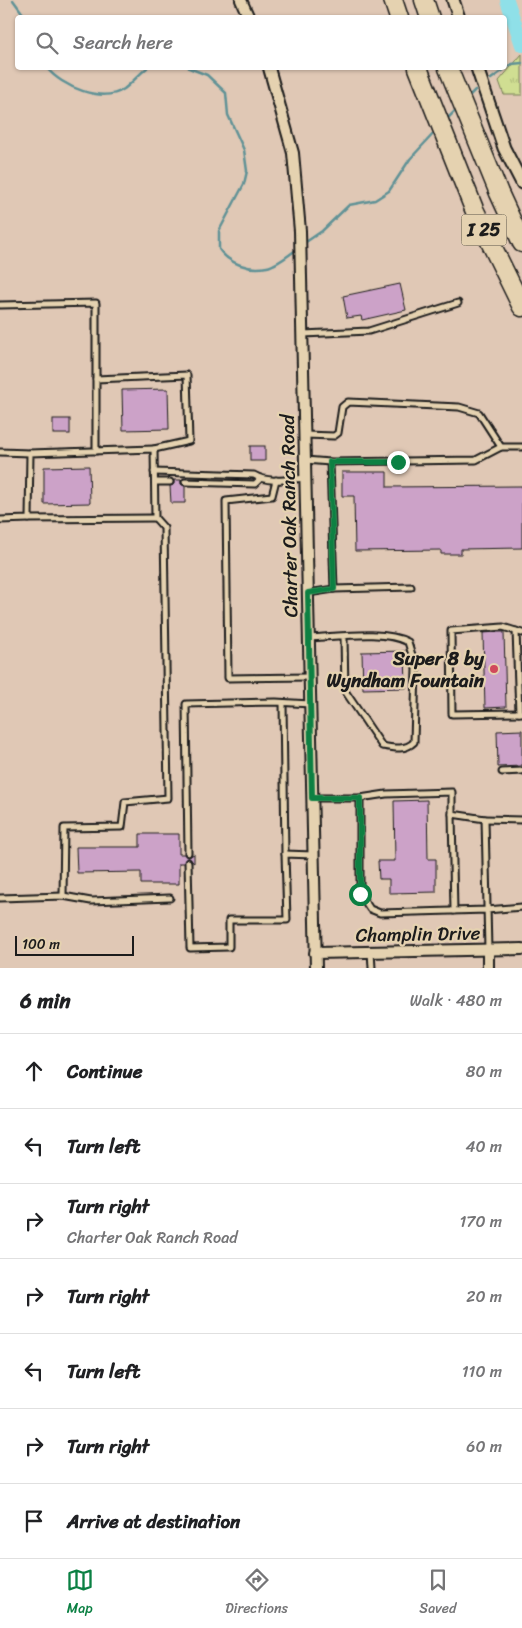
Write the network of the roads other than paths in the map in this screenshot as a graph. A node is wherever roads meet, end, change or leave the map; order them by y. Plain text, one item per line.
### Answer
1 (241, 0) edge
2 (393, 0) edge
3 (424, 0) edge
4 (453, 0) edge
5 (248, 15) edge
6 (398, 15) edge
7 (429, 15) edge
8 (458, 15) edge
9 (270, 70) edge
10 (419, 70) edge
11 (449, 70) edge
12 (478, 70) edge
13 (522, 183) edge
14 (522, 243) edge
15 (458, 303) dead end
16 (0, 305) edge
17 (522, 307) edge
18 (303, 334) junction
19 (96, 379) junction
20 (305, 435) junction
21 (501, 446) junction
22 (522, 447) edge
23 (154, 448) junction
24 (96, 450) junction
25 (0, 452) edge
26 (30, 453) junction
27 (305, 460) junction
28 (330, 462) junction
29 (154, 472) junction
30 (306, 478) junction
31 (260, 479) junction
32 (276, 480) junction
33 (154, 482) junction
34 (170, 482) dead end
35 (185, 482) dead end
36 (155, 518) junction
37 (29, 519) junction
38 (0, 520) edge
39 (410, 587) dead end
40 (334, 589) junction
41 (308, 593) junction
42 (519, 632) edge
43 (344, 637) junction
44 (309, 638) junction
45 (310, 677) junction
46 (283, 702) junction
47 (310, 704) junction
48 (521, 713) edge
49 (522, 771) edge
50 (502, 772) dead end
51 (312, 798) junction
52 (360, 798) junction
53 (452, 814) junction
54 (485, 819) junction
55 (522, 820) edge
56 (188, 853) dead end
57 (285, 854) junction
58 (313, 855) junction
59 (188, 862) dead end
60 (63, 896) junction
61 (0, 898) edge
62 (170, 898) dead end
63 (522, 907) edge
64 (487, 910) junction
65 (454, 911) junction
66 (522, 949) edge
67 (488, 951) junction
68 (371, 952) junction
69 (315, 953) junction
70 (316, 968) edge
71 (372, 968) edge
72 (488, 968) edge

1 - 5 street
2 - 6 highway
3 - 7 highway
4 - 8 street
9 - 18 street, Charter Oak Ranch Road
10 - 17 highway, I 25
11 - 14 highway, I 25
12 - 13 street
15 - 18 lane
16 - 19 lane
18 - 20 street, Charter Oak Ranch Road
19 - 23 lane
19 - 24 lane
20 - 21 lane
20 - 27 street, Charter Oak Ranch Road
21 - 22 lane
21 - 28 lane
23 - 24 lane
23 - 29 lane
24 - 26 lane
25 - 26 lane
26 - 37 lane
27 - 28 lane
27 - 30 street, Charter Oak Ranch Road
28 - 40 lane
29 - 31 lane
29 - 33 lane
30 - 32 lane
30 - 41 street, Charter Oak Ranch Road
31 - 32 lane
31 - 35 lane
32 - 45 lane
33 - 34 lane
33 - 36 lane
36 - 37 lane
36 - 60 lane
37 - 38 lane
39 - 40 lane
40 - 41 lane
41 - 44 street, Charter Oak Ranch Road
42 - 48 lane
42 - 48 lane
43 - 43 lane
43 - 44 lane
44 - 45 street, Charter Oak Ranch Road
45 - 47 street, Charter Oak Ranch Road
46 - 47 lane
46 - 56 lane
46 - 57 lane
47 - 51 street, Charter Oak Ranch Road
49 - 50 lane
51 - 52 lane
51 - 58 street, Charter Oak Ranch Road
52 - 53 lane
52 - 65 lane
53 - 54 lane
53 - 65 lane
54 - 55 lane
54 - 64 lane
57 - 58 lane
57 - 59 lane
58 - 69 street, Charter Oak Ranch Road
60 - 61 lane
60 - 62 lane
63 - 64 lane
64 - 65 lane
64 - 67 lane
66 - 67 street, Champlin Drive
67 - 68 street, Champlin Drive
67 - 72 street
68 - 69 street, Champlin Drive
68 - 71 lane
69 - 70 street, Charter Oak Ranch Road

